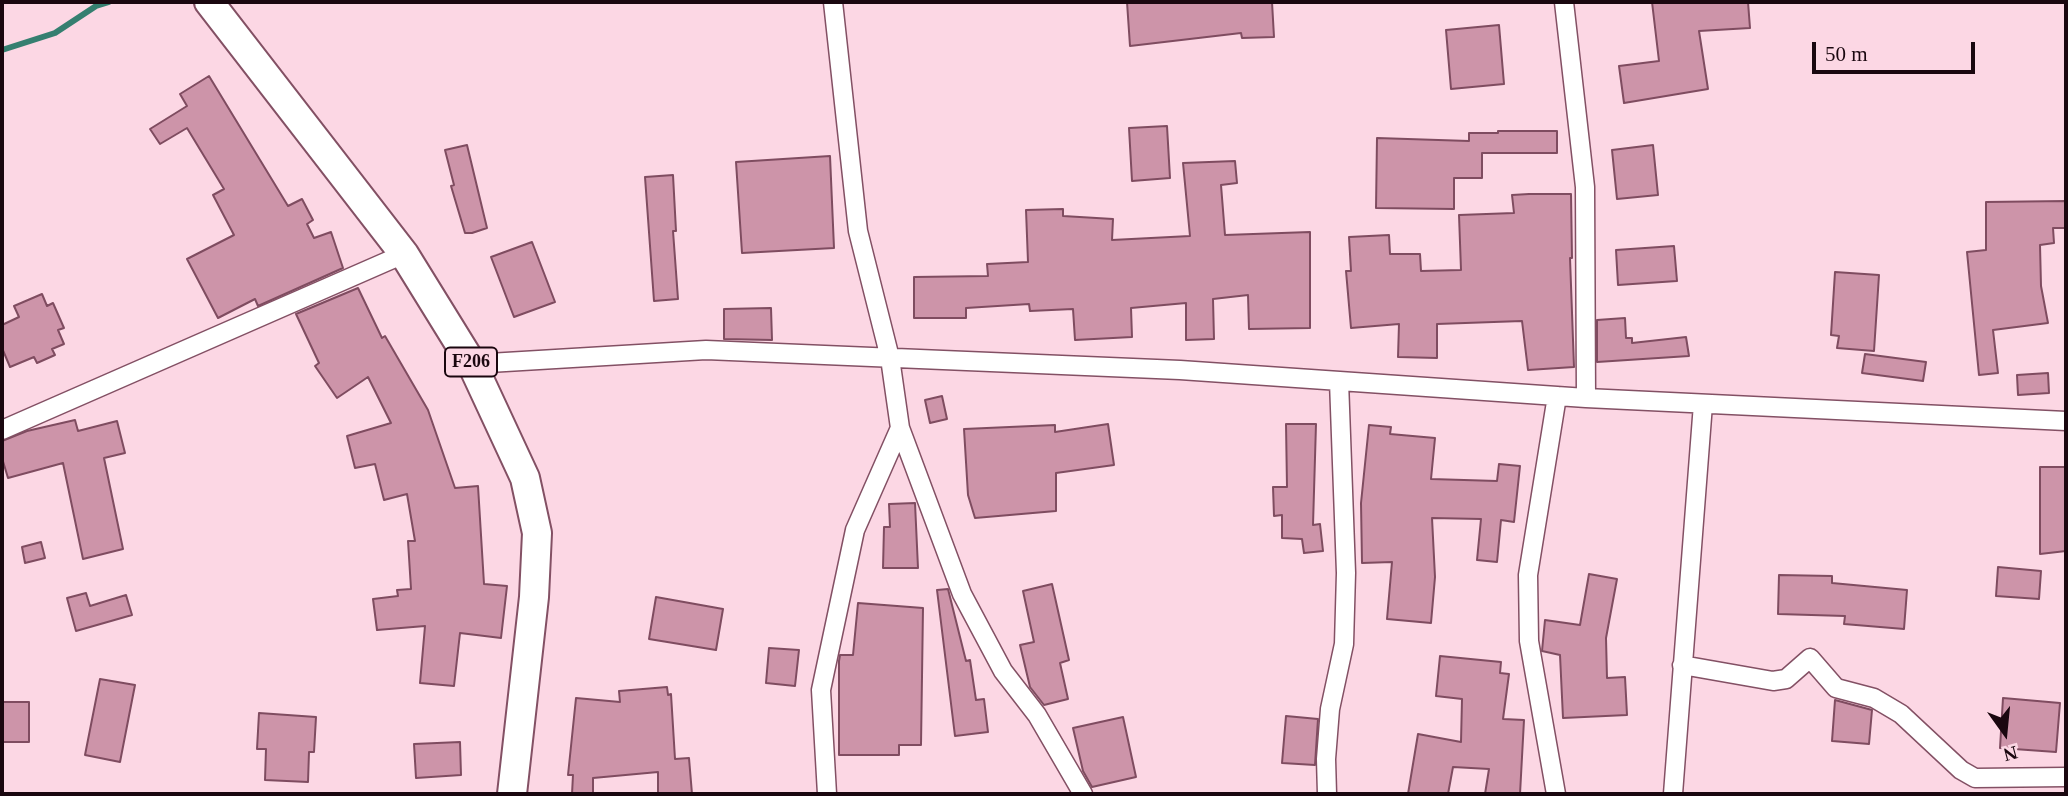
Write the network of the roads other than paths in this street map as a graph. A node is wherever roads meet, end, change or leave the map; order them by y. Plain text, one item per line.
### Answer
1 (209, 2) edge
2 (833, 2) edge
3 (1564, 2) edge
4 (404, 254) junction
5 (890, 358) junction
6 (472, 364) junction
7 (1339, 381) junction
8 (1557, 396) junction
9 (1586, 398) junction
10 (1703, 404) junction
11 (2066, 421) edge
12 (900, 428) junction
13 (2, 430) edge
14 (1682, 665) junction
15 (2066, 777) edge
16 (512, 794) edge
17 (827, 794) edge
18 (1083, 794) edge
19 (1327, 794) edge
20 (1556, 794) edge
21 (1673, 794) edge

1 - 4 main road, F206
2 - 5 street
3 - 9 street
4 - 6 main road, F206
4 - 13 street
5 - 6 street
5 - 7 street
5 - 12 street
6 - 16 main road, F206
7 - 8 street
7 - 19 street
8 - 9 street
8 - 20 street
9 - 10 street
10 - 11 street
10 - 14 street
12 - 17 street
12 - 18 street
14 - 15 street
14 - 21 street

